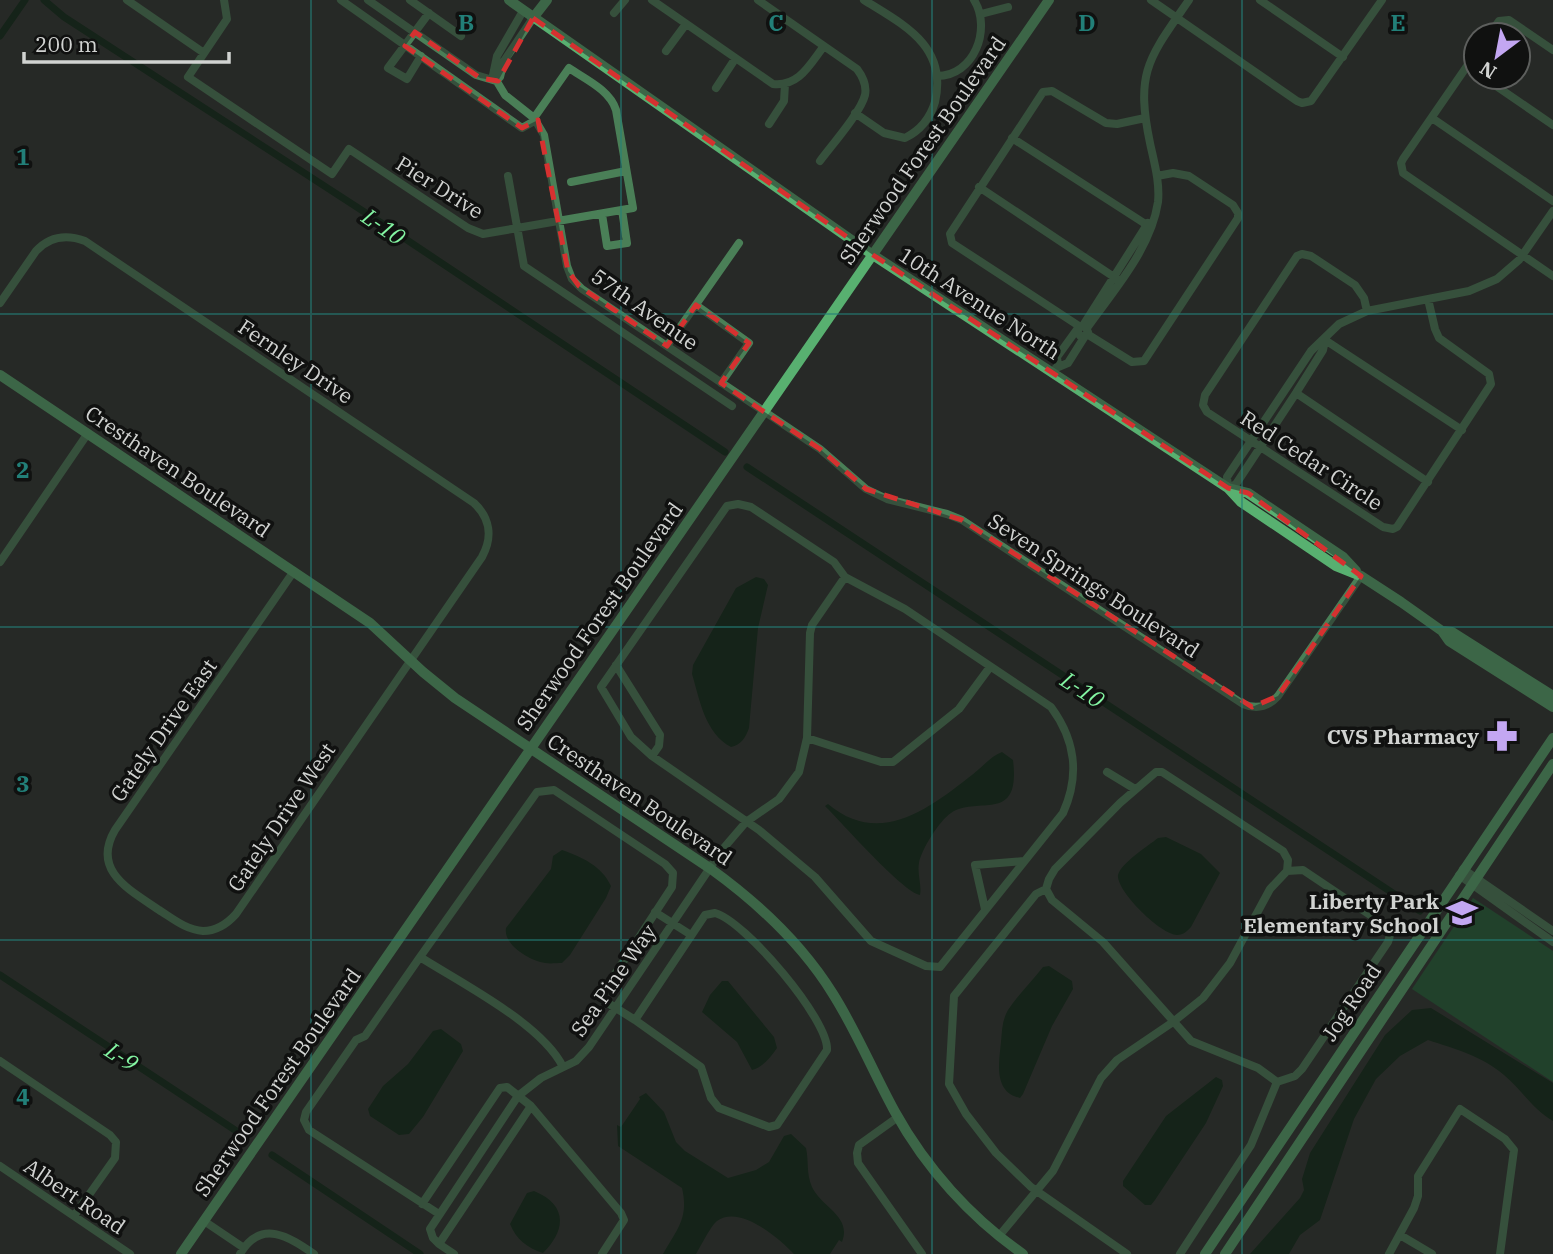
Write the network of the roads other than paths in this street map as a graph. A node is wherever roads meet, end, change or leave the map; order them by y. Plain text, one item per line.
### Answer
1 (127, 0) edge
2 (224, 0) edge
3 (341, 0) edge
4 (368, 0) edge
5 (410, 0) edge
6 (509, 0) edge
7 (547, 0) edge
8 (625, 0) edge
9 (652, 0) edge
10 (759, 0) edge
11 (864, 0) edge
12 (974, 0) edge
13 (1049, 0) edge
14 (1151, 0) edge
15 (1189, 0) edge
16 (1260, 0) edge
17 (1370, 0) edge
18 (1380, 3) edge
19 (1008, 7) dead end
20 (529, 10) edge
21 (429, 13) junction
22 (614, 13) dead end
23 (981, 14) junction
24 (1176, 18) junction
25 (686, 24) junction
26 (415, 32) junction
27 (461, 36) dead end
28 (1532, 36) edge
29 (405, 46) junction
30 (824, 46) junction
31 (1553, 50) edge
32 (666, 51) dead end
33 (204, 53) junction
34 (421, 56) junction
35 (1343, 57) junction
36 (735, 59) junction
37 (1462, 73) edge
38 (937, 76) junction
39 (496, 81) junction
40 (785, 85) junction
41 (716, 88) dead end
42 (1503, 91) edge
43 (855, 113) junction
44 (1145, 118) junction
45 (1432, 118) junction
46 (535, 119) junction
47 (769, 124) dead end
48 (1553, 125) edge
49 (1012, 138) junction
50 (820, 161) dead end
51 (626, 172) junction
52 (508, 176) dead end
53 (1157, 176) junction
54 (571, 182) dead end
55 (979, 187) junction
56 (1553, 201) edge
57 (622, 210) junction
58 (1553, 211) edge
59 (602, 214) junction
60 (559, 221) junction
61 (1150, 222) junction
62 (517, 229) junction
63 (739, 243) dead end
64 (873, 255) junction
65 (1522, 256) junction
66 (1553, 276) edge
67 (1116, 278) junction
68 (1428, 299) junction
69 (0, 303) edge
70 (696, 306) junction
71 (1367, 311) junction
72 (1083, 330) junction
73 (1325, 340) junction
74 (667, 346) junction
75 (1055, 370) junction
76 (0, 375) edge
77 (722, 383) junction
78 (1296, 393) junction
79 (732, 406) dead end
80 (765, 412) junction
81 (1462, 430) junction
82 (88, 433) junction
83 (1251, 441) junction
84 (1260, 447) junction
85 (1428, 482) junction
86 (1228, 488) junction
87 (488, 543) joint
88 (0, 562) edge
89 (294, 571) junction
90 (1361, 576) junction
91 (845, 577) junction
92 (1443, 631) junction
93 (411, 660) junction
94 (616, 665) junction
95 (990, 667) junction
96 (1553, 696) edge
97 (1553, 707) edge
98 (807, 738) junction
99 (1553, 738) edge
100 (531, 749) junction
101 (652, 756) junction
102 (1553, 764) edge
103 (1107, 772) dead end
104 (1135, 789) junction
105 (746, 822) junction
106 (1024, 861) junction
107 (710, 869) junction
108 (1287, 871) junction
109 (1461, 872) junction
110 (1474, 881) junction
111 (1046, 889) junction
112 (151, 904) joint
113 (985, 909) junction
114 (655, 912) junction
115 (674, 923) junction
116 (1553, 931) edge
117 (691, 935) junction
118 (1553, 942) edge
119 (420, 957) junction
120 (616, 1009) junction
121 (635, 1020) junction
122 (1173, 1022) junction
123 (1360, 1024) junction
124 (1373, 1032) junction
125 (0, 1061) edge
126 (563, 1067) junction
127 (1277, 1082) junction
128 (518, 1096) junction
129 (531, 1107) junction
130 (898, 1117) junction
131 (0, 1168) edge
132 (1035, 1191) junction
133 (422, 1204) junction
134 (439, 1214) junction
135 (74, 1216) junction
136 (204, 1221) junction
137 (1400, 1235) junction
138 (999, 1236) junction
139 (439, 1244) junction
140 (242, 1251) edge
141 (130, 1254) edge
142 (181, 1254) edge
143 (314, 1254) edge
144 (454, 1254) edge
145 (602, 1254) edge
146 (922, 1254) edge
147 (1023, 1254) edge
148 (1127, 1254) edge
149 (1180, 1254) edge
150 (1205, 1254) edge
151 (1226, 1254) edge
152 (1389, 1254) edge
153 (1432, 1254) edge
154 (1500, 1254) edge

1 - 33 street
2 - 33 street
3 - 29 street
4 - 26 street
5 - 21 street
6 - 20 street, 10th Avenue North
7 - 20 street
8 - 22 street
9 - 25 street
10 - 30 street
11 - 38 street
12 - 23 street
13 - 64 street, Sherwood Forest Boulevard
14 - 24 street
15 - 24 street
16 - 35 street
17 - 18 street
18 - 35 street
19 - 23 street
20 - 39 street
20 - 64 street, 10th Avenue North
21 - 26 street
21 - 27 street
23 - 38 street
24 - 35 street
24 - 44 street
25 - 32 street
25 - 36 street
26 - 29 street
26 - 39 street
28 - 31 street
29 - 34 street
29 - 34 street
30 - 40 street
30 - 43 street
33 - 62 street, Pier Drive
34 - 46 street
36 - 40 street
36 - 41 street
37 - 45 street
38 - 43 street
39 - 46 street
40 - 47 street
42 - 48 street
43 - 50 street
44 - 49 street
44 - 53 street
45 - 56 street
45 - 65 street
46 - 51 street
46 - 60 street, 57th Avenue
49 - 55 street
49 - 61 street
51 - 54 street
51 - 57 street
52 - 62 street
53 - 61 street
53 - 72 street
55 - 67 street
55 - 72 street
57 - 59 street, Pier Drive
57 - 59 street
58 - 65 street
59 - 60 street, Pier Drive
60 - 62 street, Pier Drive
60 - 74 street, 57th Avenue
61 - 67 street
62 - 79 street
63 - 70 street
64 - 75 street, 10th Avenue North
64 - 80 street, Sherwood Forest Boulevard
65 - 66 street
65 - 68 street
67 - 72 street
68 - 71 street
68 - 81 street, Red Cedar Circle
69 - 87 street, Fernley Drive
70 - 74 street
70 - 77 street
71 - 73 street
71 - 83 street, Red Cedar Circle
72 - 75 street
73 - 78 street
73 - 81 street
73 - 83 street
74 - 77 street, 57th Avenue
75 - 86 street, 10th Avenue North
76 - 82 street, Cresthaven Boulevard
77 - 80 street, 57th Avenue
78 - 84 street
78 - 85 street
80 - 90 street, Seven Springs Boulevard
80 - 100 street, Sherwood Forest Boulevard
81 - 85 street, Red Cedar Circle
82 - 88 street
82 - 89 street, Cresthaven Boulevard
83 - 84 street, Red Cedar Circle
83 - 86 street
84 - 85 street, Red Cedar Circle
84 - 86 street
86 - 90 street, 10th Avenue North
87 - 93 street, Gately Drive West
89 - 93 street, Cresthaven Boulevard
89 - 112 street, Gately Drive East
90 - 92 street, 10th Avenue North
91 - 94 street
91 - 95 street
91 - 98 street, Sea Pine Way
92 - 96 street, 10th Avenue North
92 - 97 street, 10th Avenue North
93 - 100 street, Cresthaven Boulevard
93 - 112 street, Gately Drive West
94 - 101 street
94 - 101 street
95 - 98 street
95 - 106 street
98 - 105 street, Sea Pine Way
99 - 109 street, Jog Road
100 - 107 street, Cresthaven Boulevard
100 - 136 street, Sherwood Forest Boulevard
101 - 105 street
102 - 110 street, Jog Road
103 - 104 street
104 - 108 street
104 - 111 street
105 - 107 street, Sea Pine Way
105 - 113 street
106 - 113 street
106 - 113 street
107 - 115 street, Sea Pine Way
107 - 130 street, Cresthaven Boulevard
108 - 122 street
108 - 127 street
109 - 110 street
109 - 123 street, Jog Road
110 - 116 street
110 - 118 street
110 - 124 street, Jog Road
111 - 122 street
111 - 132 street
114 - 115 street
114 - 119 street
114 - 120 street
115 - 117 street
115 - 120 street, Sea Pine Way
117 - 121 street
117 - 121 street
119 - 126 street
119 - 133 street
120 - 121 street
120 - 126 street, Sea Pine Way
122 - 127 street
122 - 132 street
123 - 124 street
123 - 150 street, Jog Road
124 - 151 street, Jog Road
125 - 135 street
126 - 128 street, Sea Pine Way
127 - 149 street
128 - 129 street
128 - 133 street
128 - 134 street, Sea Pine Way
129 - 139 street
129 - 145 street
130 - 138 street, Cresthaven Boulevard
130 - 146 street
131 - 135 street, Albert Road
132 - 138 street
132 - 148 street
133 - 134 street
134 - 139 street, Sea Pine Way
135 - 141 street, Albert Road
136 - 140 street
136 - 142 street, Sherwood Forest Boulevard
137 - 152 street
137 - 153 street
137 - 154 street
138 - 147 street, Cresthaven Boulevard
139 - 144 street
140 - 143 street

